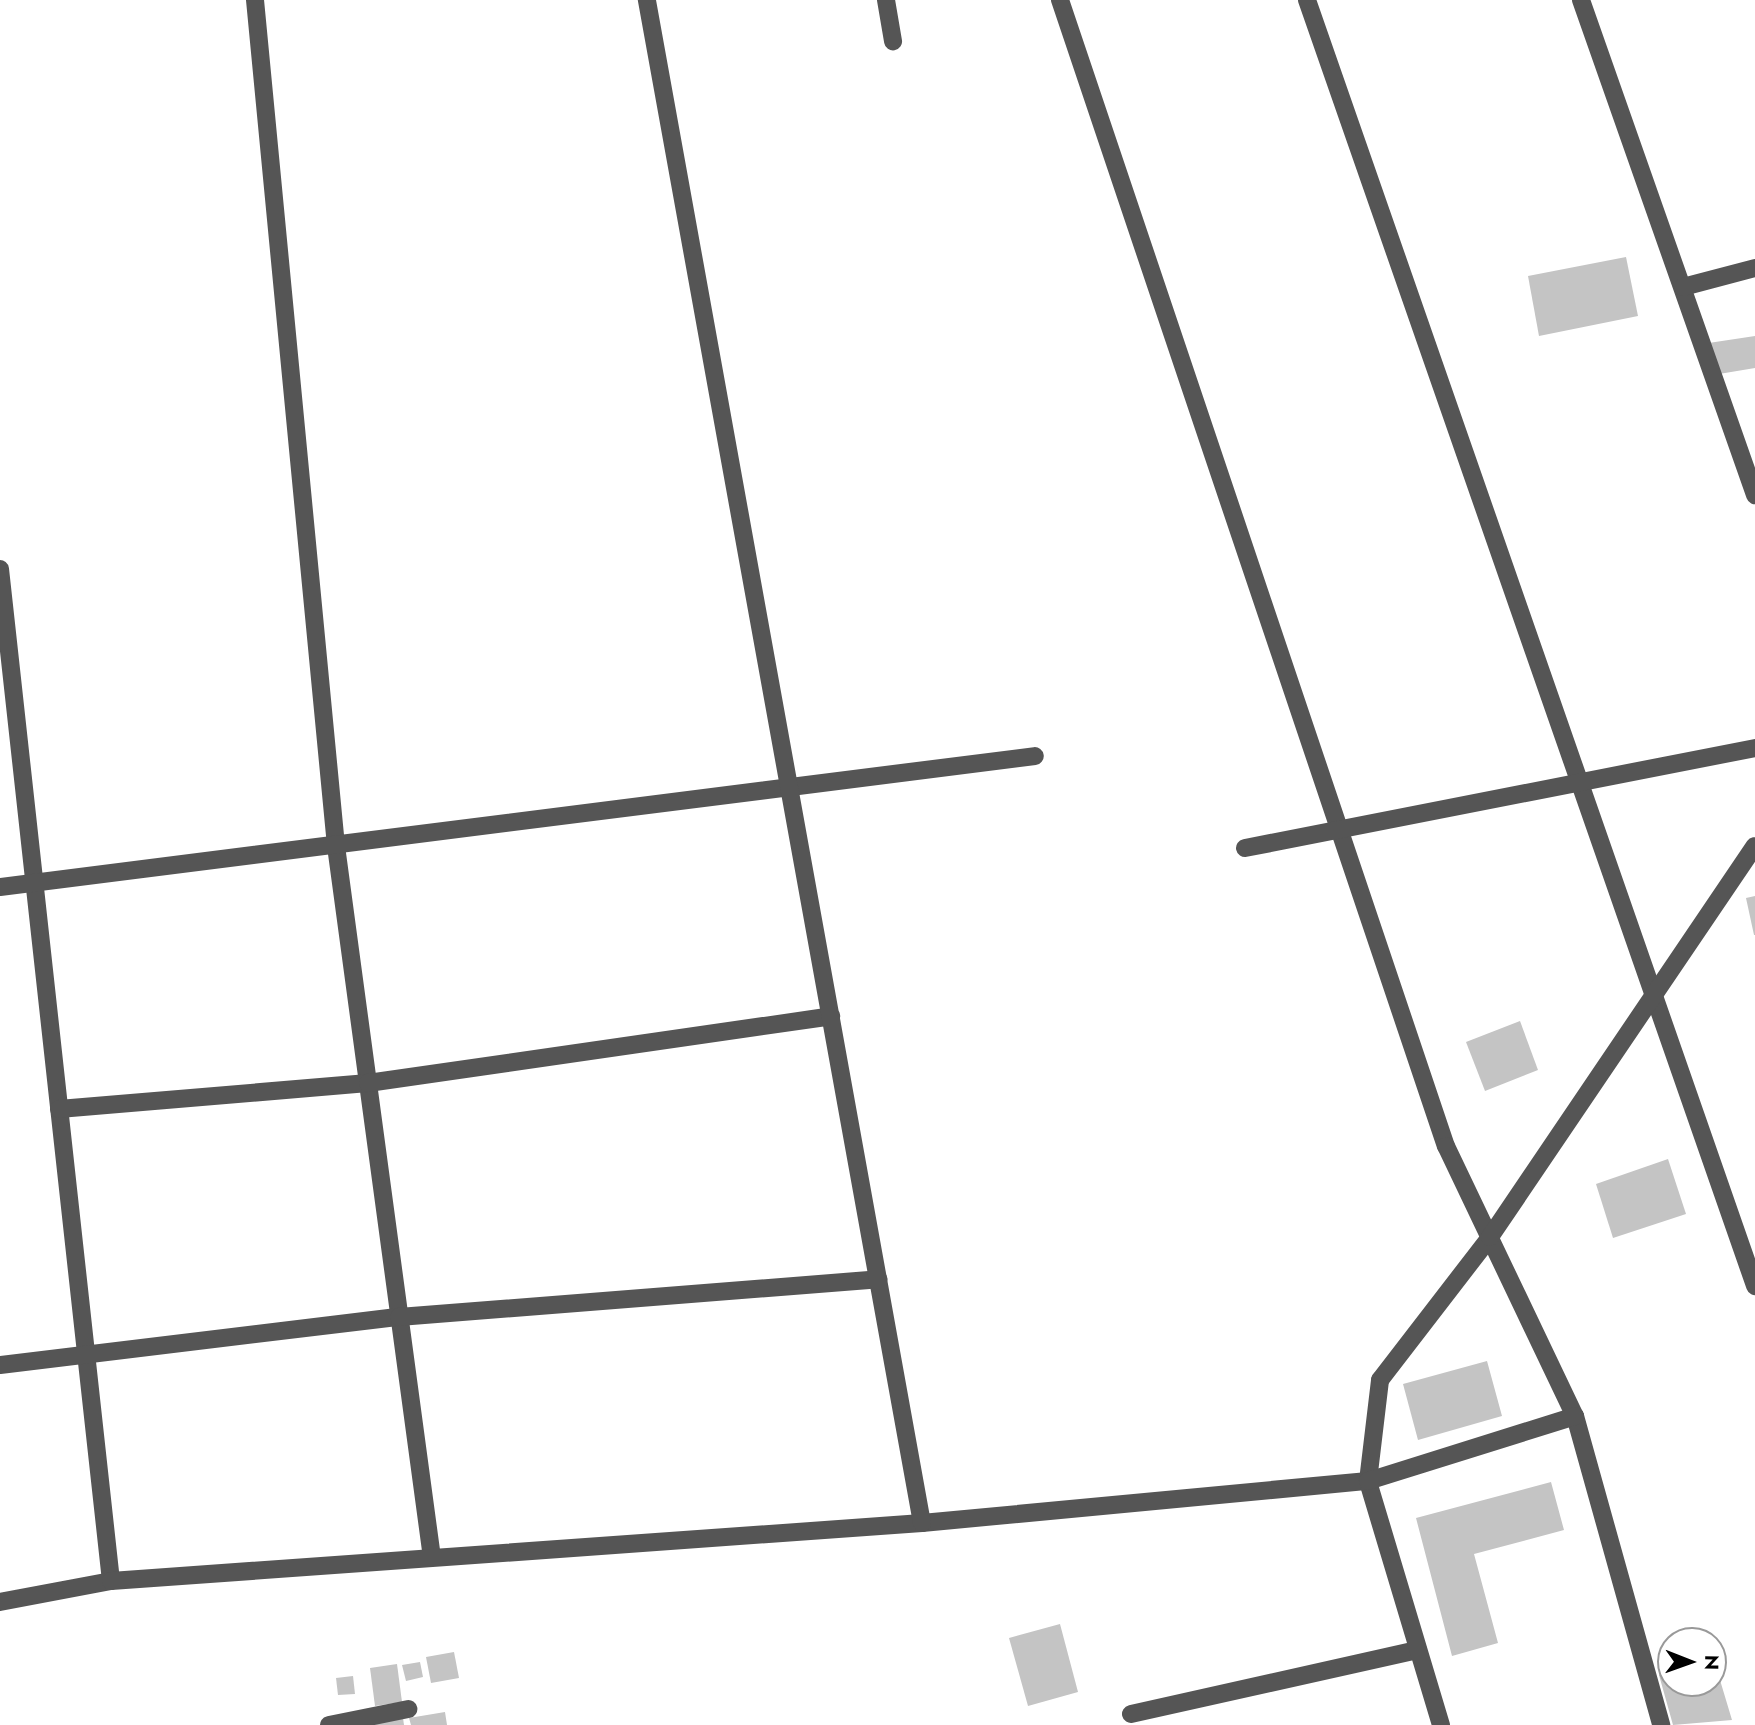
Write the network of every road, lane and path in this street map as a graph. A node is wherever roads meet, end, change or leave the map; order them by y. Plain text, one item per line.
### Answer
1 (255, 0) edge
2 (647, 0) edge
3 (886, 0) edge
4 (1060, 0) edge
5 (1307, 0) edge
6 (1581, 0) edge
7 (893, 41) dead end
8 (1755, 268) edge
9 (1683, 288) junction
10 (1755, 495) edge
11 (0, 569) edge
12 (1755, 748) edge
13 (1035, 756) dead end
14 (1581, 786) junction
15 (790, 789) junction
16 (1340, 831) junction
17 (336, 846) junction
18 (1755, 846) edge
19 (1245, 848) dead end
20 (34, 884) junction
21 (0, 887) edge
22 (1652, 990) junction
23 (831, 1016) junction
24 (368, 1083) junction
25 (59, 1109) junction
26 (1490, 1237) junction
27 (878, 1279) junction
28 (1755, 1286) edge
29 (399, 1317) junction
30 (86, 1353) junction
31 (0, 1365) edge
32 (1574, 1416) junction
33 (1368, 1481) junction
34 (922, 1523) junction
35 (432, 1558) junction
36 (111, 1581) junction
37 (0, 1602) edge
38 (1418, 1650) junction
39 (408, 1709) dead end
40 (1131, 1714) dead end
41 (329, 1725) edge
42 (1441, 1725) edge
43 (1661, 1725) edge

1 - 17 street
2 - 15 street
3 - 7 street
4 - 16 street
5 - 14 street
6 - 9 street
8 - 9 street
9 - 10 street
11 - 20 street
12 - 14 street
13 - 15 street
14 - 16 street
14 - 22 street
15 - 17 street
15 - 23 street
16 - 19 street
16 - 26 street
17 - 20 street
17 - 24 street
18 - 22 street
20 - 21 street
20 - 25 street
22 - 26 street
22 - 28 street
23 - 24 street
23 - 27 street
24 - 25 street
24 - 29 street
25 - 30 street
26 - 32 street
26 - 33 street
27 - 29 street
27 - 34 street
29 - 30 street
29 - 35 street
30 - 31 street
30 - 36 street
32 - 33 street
32 - 43 street
33 - 34 street
33 - 38 street
34 - 35 street
35 - 36 street
36 - 37 street
38 - 40 street
38 - 42 street
39 - 41 street

